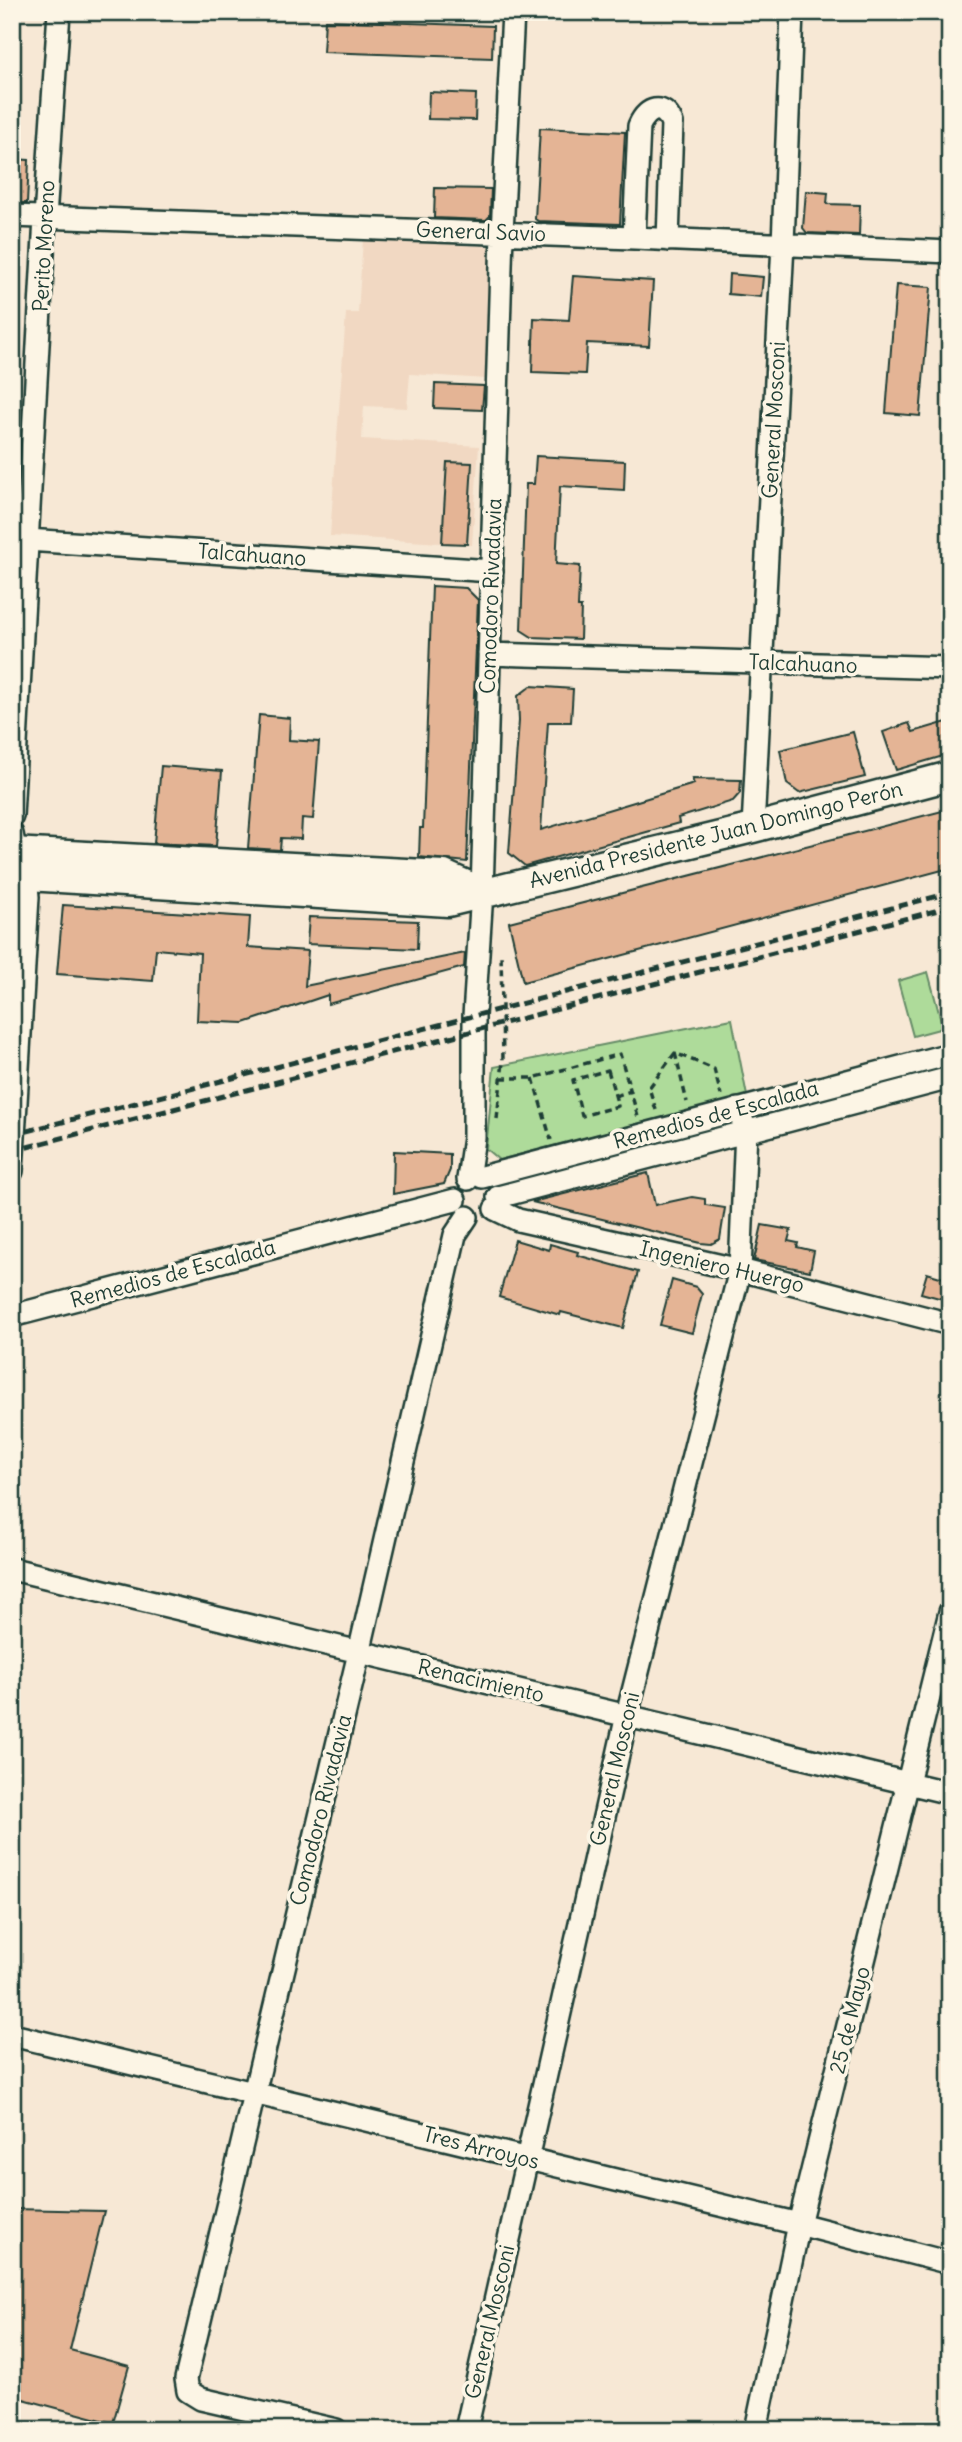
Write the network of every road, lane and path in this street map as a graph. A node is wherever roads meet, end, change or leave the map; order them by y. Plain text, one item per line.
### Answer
1 (59, 12) edge
2 (513, 12) edge
3 (792, 12) edge
4 (12, 216) edge
5 (45, 218) junction
6 (502, 233) junction
7 (634, 237) junction
8 (668, 240) junction
9 (783, 244) junction
10 (950, 252) edge
11 (20, 540) edge
12 (492, 571) junction
13 (489, 654) junction
14 (762, 663) junction
15 (950, 668) edge
16 (950, 776) edge
17 (12, 816) edge
18 (753, 828) junction
19 (16, 858) edge
20 (482, 892) junction
21 (501, 942) dead end
22 (675, 1053) junction
23 (950, 1054) edge
24 (501, 1078) junction
25 (533, 1078) junction
26 (950, 1078) edge
27 (631, 1091) junction
28 (615, 1096) junction
29 (710, 1100) dead end
30 (688, 1106) dead end
31 (738, 1109) junction
32 (639, 1119) junction
33 (626, 1122) dead end
34 (496, 1128) dead end
35 (746, 1130) junction
36 (564, 1138) dead end
37 (551, 1142) junction
38 (541, 1144) dead end
39 (12, 1171) edge
40 (475, 1178) junction
41 (497, 1203) junction
42 (461, 1209) junction
43 (740, 1270) junction
44 (12, 1316) edge
45 (950, 1324) edge
46 (12, 1569) edge
47 (950, 1612) edge
48 (359, 1653) junction
49 (627, 1715) junction
50 (909, 1783) junction
51 (950, 1793) edge
52 (12, 2035) edge
53 (253, 2093) junction
54 (527, 2160) junction
55 (799, 2224) junction
56 (950, 2263) edge
57 (335, 2430) edge
58 (466, 2430) edge
59 (756, 2430) edge

1 - 5 street, Perito Moreno
2 - 6 street, Comodoro Rivadavia
3 - 9 street, General Mosconi
4 - 5 street, General Savio
5 - 6 street, General Savio
5 - 11 street, Perito Moreno
6 - 7 street, General Savio
6 - 12 street, Comodoro Rivadavia
7 - 8 street, General Savio
7 - 8 street
8 - 9 street, General Savio
9 - 10 street, General Savio
9 - 14 street, General Mosconi
11 - 12 street, Talcahuano
11 - 17 street, Perito Moreno
12 - 13 street, Comodoro Rivadavia
13 - 14 street, Talcahuano
13 - 20 street, Comodoro Rivadavia
14 - 15 street, Talcahuano
14 - 18 street, General Mosconi
16 - 18 main road, Avenida Presidente Juan Domingo Perón
18 - 20 main road, Avenida Presidente Juan Domingo Perón
19 - 20 main road
19 - 39 street
20 - 40 street, Comodoro Rivadavia
21 - 24 path
22 - 29 path
22 - 30 path
22 - 32 path
23 - 31 street, Remedios de Escalada
24 - 25 path
24 - 34 path
25 - 27 path
25 - 37 path
26 - 35 street, Remedios de Escalada
27 - 28 path
27 - 32 path
28 - 28 path
31 - 35 street, General Mosconi
31 - 40 street, Remedios de Escalada
32 - 33 path
35 - 41 street, Remedios de Escalada
35 - 43 street, General Mosconi
36 - 37 path
37 - 38 path
40 - 41 street
40 - 42 street
41 - 42 street
41 - 43 street, Ingeniero Huergo
42 - 44 street, Remedios de Escalada
42 - 48 street, Comodoro Rivadavia
43 - 45 street, Ingeniero Huergo
43 - 49 street, General Mosconi
46 - 48 street, Renacimiento
47 - 50 street, 25 de Mayo
48 - 49 street, Renacimiento
48 - 53 street, Comodoro Rivadavia
49 - 50 street, Renacimiento
49 - 54 street, General Mosconi
50 - 51 street, Renacimiento
50 - 55 street, 25 de Mayo
52 - 53 street, Tres Arroyos
53 - 54 street, Tres Arroyos
53 - 57 street, Comodoro Rivadavia
54 - 55 street, Tres Arroyos
54 - 58 street, General Mosconi
55 - 56 street, Tres Arroyos
55 - 59 street, 25 de Mayo

